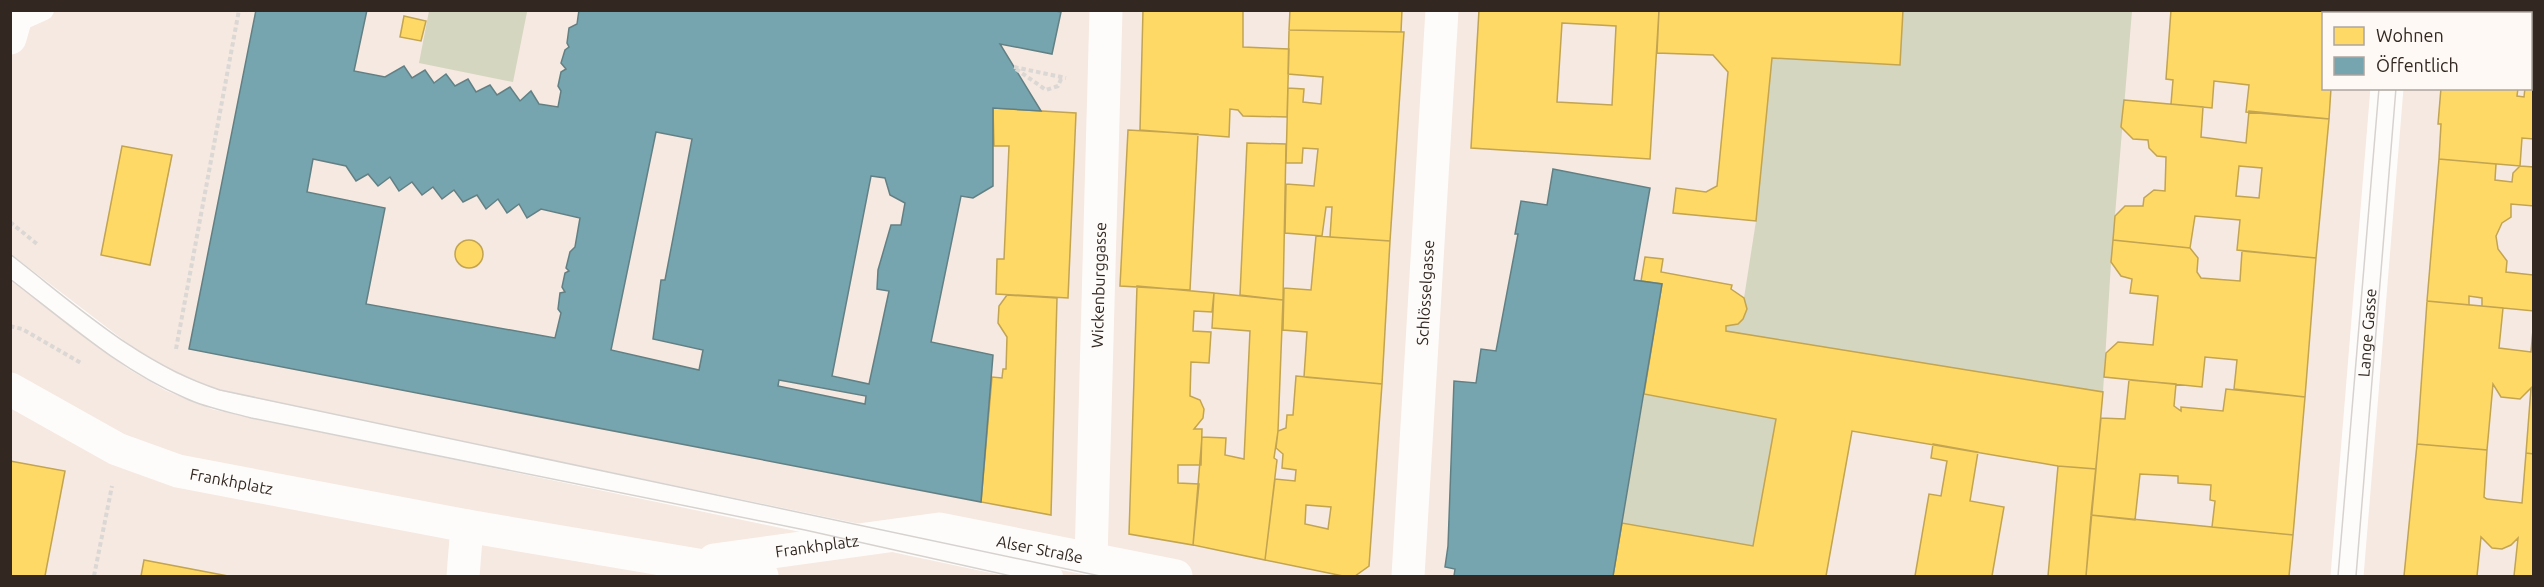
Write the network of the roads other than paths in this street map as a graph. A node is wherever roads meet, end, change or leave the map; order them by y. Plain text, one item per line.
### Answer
1 (1106, 10) edge
2 (1442, 10) edge
3 (2387, 90) edge
4 (10, 266) edge
5 (10, 389) edge
6 (467, 526) junction
7 (939, 528) joint
8 (876, 538) junction
9 (1091, 559) junction
10 (695, 564) junction
11 (463, 576) edge
12 (756, 576) edge
13 (762, 576) edge
14 (1053, 576) edge
15 (1176, 576) edge
16 (1407, 576) edge
17 (2347, 576) edge

1 - 9 street, Wickenburggasse
2 - 16 street, Schlösselgasse
3 - 17 street, Lange Gasse
4 - 8 lane
5 - 6 street, Frankhplatz
6 - 10 street, Frankhplatz
6 - 11 street
7 - 8 street, Frankhplatz
7 - 9 street, Alser Straße
8 - 10 street, Frankhplatz
8 - 14 lane
9 - 15 street, Alser Straße
10 - 12 street, Frankhplatz
12 - 13 street

